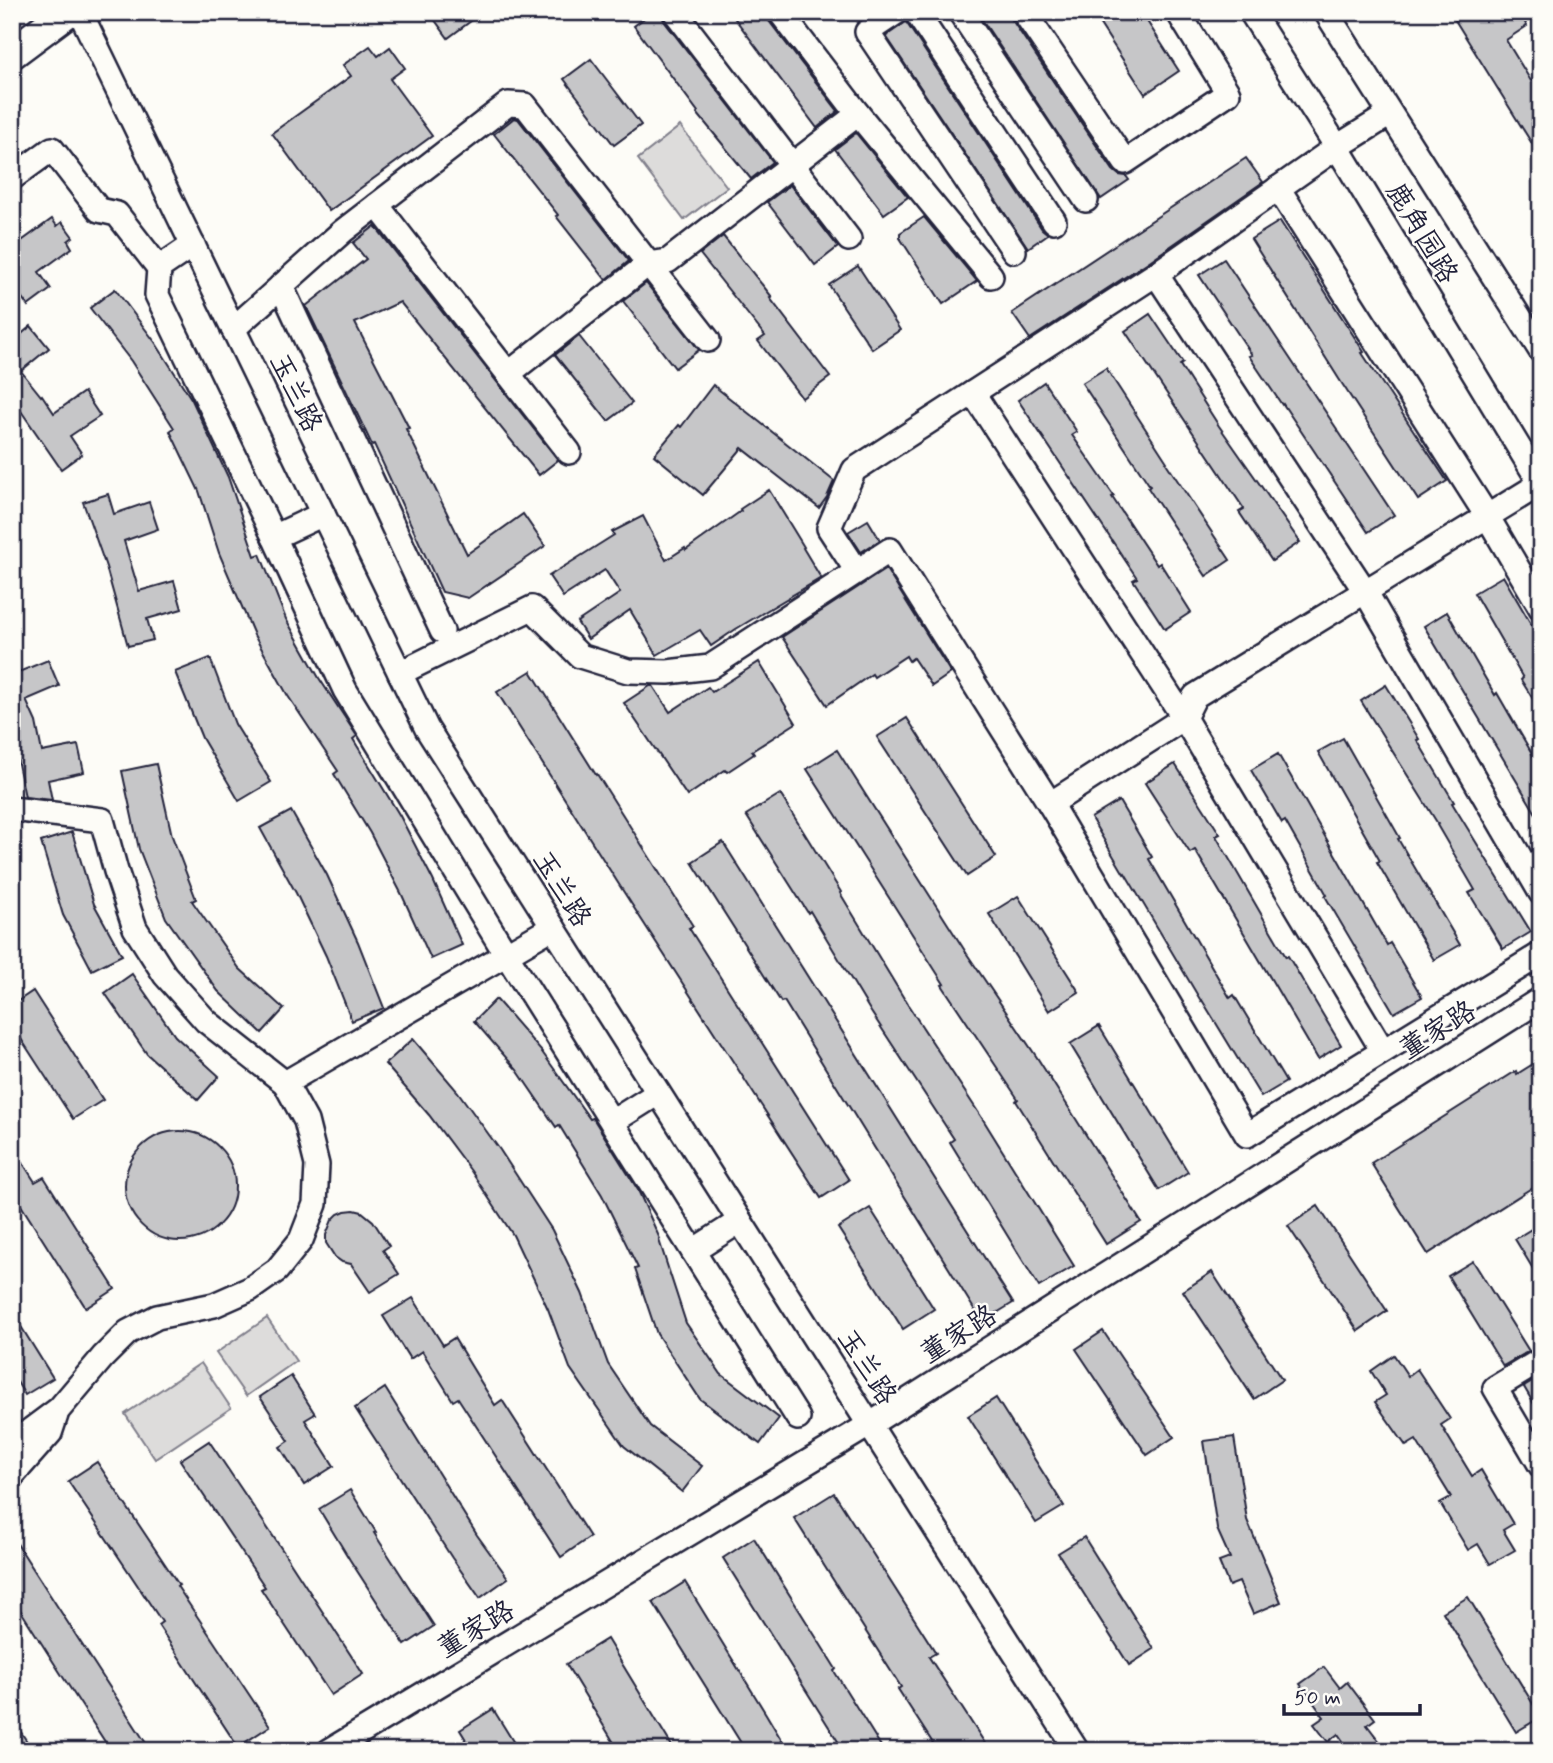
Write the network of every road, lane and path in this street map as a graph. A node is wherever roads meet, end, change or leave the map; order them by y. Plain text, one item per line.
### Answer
1 (67, 12) edge
2 (80, 12) edge
3 (675, 12) edge
4 (780, 12) edge
5 (897, 12) edge
6 (916, 12) edge
7 (960, 12) edge
8 (1024, 12) edge
9 (1178, 12) edge
10 (1251, 12) edge
11 (1326, 12) edge
12 (12, 53) edge
13 (858, 114) junction
14 (1390, 114) junction
15 (1337, 147) junction
16 (793, 164) junction
17 (12, 178) edge
18 (1278, 188) junction
19 (1086, 200) dead end
20 (377, 205) junction
21 (1054, 221) dead end
22 (849, 239) dead end
23 (193, 245) junction
24 (1014, 251) dead end
25 (648, 264) junction
26 (159, 268) junction
27 (1156, 274) junction
28 (991, 276) dead end
29 (281, 286) junction
30 (233, 329) junction
31 (708, 340) dead end
32 (1541, 351) edge
33 (508, 374) junction
34 (973, 393) junction
35 (569, 452) dead end
36 (1541, 484) edge
37 (323, 514) junction
38 (1487, 516) junction
39 (274, 537) junction
40 (857, 572) junction
41 (1365, 590) junction
42 (1541, 608) edge
43 (442, 631) dead end
44 (400, 673) junction
45 (1184, 718) junction
46 (1050, 804) junction
47 (12, 809) edge
48 (1541, 893) edge
49 (553, 927) junction
50 (506, 954) junction
51 (1541, 954) edge
52 (1541, 999) edge
53 (1383, 1051) junction
54 (285, 1083) junction
55 (658, 1093) junction
56 (612, 1122) junction
57 (740, 1221) junction
58 (693, 1251) junction
59 (1541, 1360) edge
60 (59, 1409) junction
61 (798, 1418) dead end
62 (869, 1424) junction
63 (12, 1444) edge
64 (1541, 1466) edge
65 (12, 1476) edge
66 (329, 1751) edge
67 (1077, 1751) edge

1 - 12 main road
2 - 23 street, 玉兰路
3 - 16 street
4 - 13 street
5 - 24 street
6 - 21 street
7 - 19 street
8 - 9 street
10 - 15 street, 鹿角园路
11 - 14 street, 鹿角园路
13 - 16 street
13 - 28 street
14 - 15 street
14 - 32 street, 鹿角园路
15 - 18 street
15 - 36 street, 鹿角园路
16 - 22 street
16 - 25 street
17 - 26 street
18 - 27 street
18 - 38 street
20 - 25 street
20 - 29 street
20 - 33 street
23 - 26 street
23 - 30 street, 玉兰路
25 - 31 street
25 - 33 street
26 - 39 street
27 - 34 street
27 - 41 street
29 - 30 street
29 - 43 street
30 - 37 street, 玉兰路
33 - 35 street
34 - 40 street
34 - 45 street
36 - 38 street
37 - 39 street
37 - 44 street, 玉兰路
38 - 41 street
38 - 42 street
39 - 50 street
40 - 44 street
40 - 46 street
41 - 45 street
41 - 48 street
44 - 49 street, 玉兰路
45 - 46 street
45 - 53 street
46 - 53 street
47 - 54 street
49 - 50 street
49 - 55 street, 玉兰路
50 - 54 street
50 - 56 street
51 - 53 street
52 - 62 street, 董家路
54 - 60 street
55 - 56 street
55 - 57 street, 玉兰路
56 - 58 street
57 - 58 street
57 - 62 street, 玉兰路
58 - 61 street
59 - 64 street
60 - 63 street
60 - 65 street
62 - 66 street, 董家路
62 - 67 street, 玉兰路

